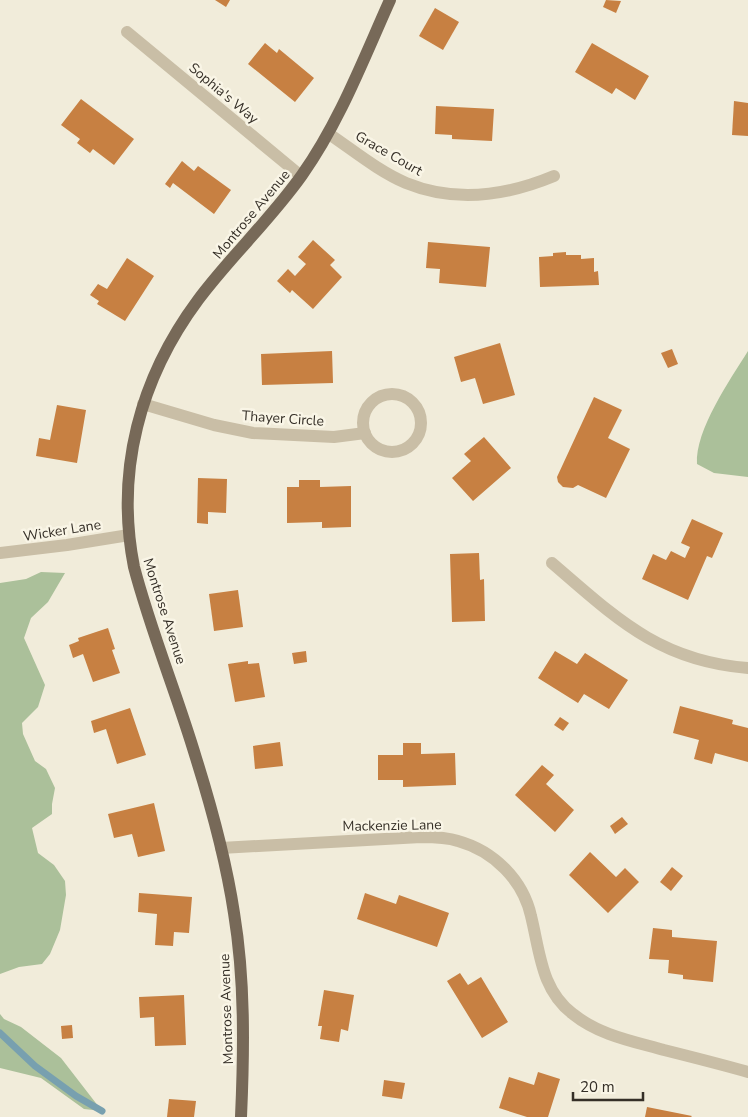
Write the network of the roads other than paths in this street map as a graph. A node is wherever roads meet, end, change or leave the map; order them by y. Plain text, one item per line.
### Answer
1 (390, 0) edge
2 (127, 32) dead end
3 (329, 134) junction
4 (301, 176) junction
5 (554, 176) dead end
6 (143, 404) junction
7 (365, 433) junction
8 (129, 535) junction
9 (0, 554) edge
10 (552, 563) dead end
11 (748, 668) edge
12 (221, 848) junction
13 (748, 1072) edge
14 (241, 1117) edge

1 - 3 main road, Montrose Avenue
2 - 4 street, Sophia's Way
3 - 4 main road, Montrose Avenue
3 - 5 street, Grace Court
4 - 6 main road, Montrose Avenue
6 - 7 street, Thayer Circle
6 - 8 main road, Montrose Avenue
7 - 7 street
8 - 9 street, Wicker Lane
8 - 12 main road, Montrose Avenue
10 - 11 street
12 - 13 street, Mackenzie Lane
12 - 14 main road, Montrose Avenue

